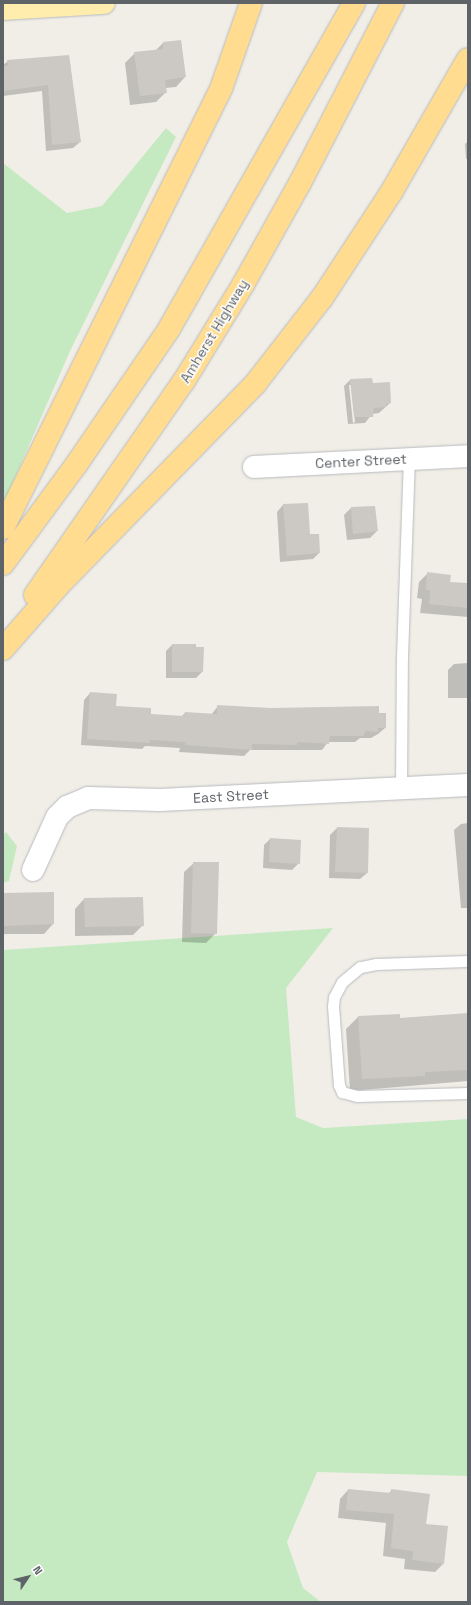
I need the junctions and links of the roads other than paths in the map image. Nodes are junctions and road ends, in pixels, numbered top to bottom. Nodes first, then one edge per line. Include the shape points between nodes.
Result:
1 (104, 3) edge
2 (251, 3) edge
3 (354, 3) edge
4 (393, 3) edge
5 (3, 9) edge
6 (468, 58) edge
7 (468, 456) edge
8 (409, 459) junction
9 (254, 467) dead end
10 (3, 528) edge
11 (3, 564) edge
12 (3, 640) edge
13 (3, 649) edge
14 (468, 785) edge
15 (401, 789) junction
16 (33, 870) dead end
17 (468, 961) edge
18 (468, 1093) edge

1 - 5 main road
2 - 10 highway via 222,86
3 - 11 highway via 169,329 76,465
4 - 12 highway, Amherst Highway via 300,183 244,283 188,375
6 - 13 highway via 392,191 322,298 255,384 59,585
7 - 8 street, Center Street
8 - 9 street, Center Street
8 - 15 lane via 402,657
14 - 15 street, East Street
15 - 16 street, East Street via 160,800 88,798 57,817
17 - 18 lane via 376,964 360,967 342,982 334,997 333,1006 339,1086 342,1092 357,1096

